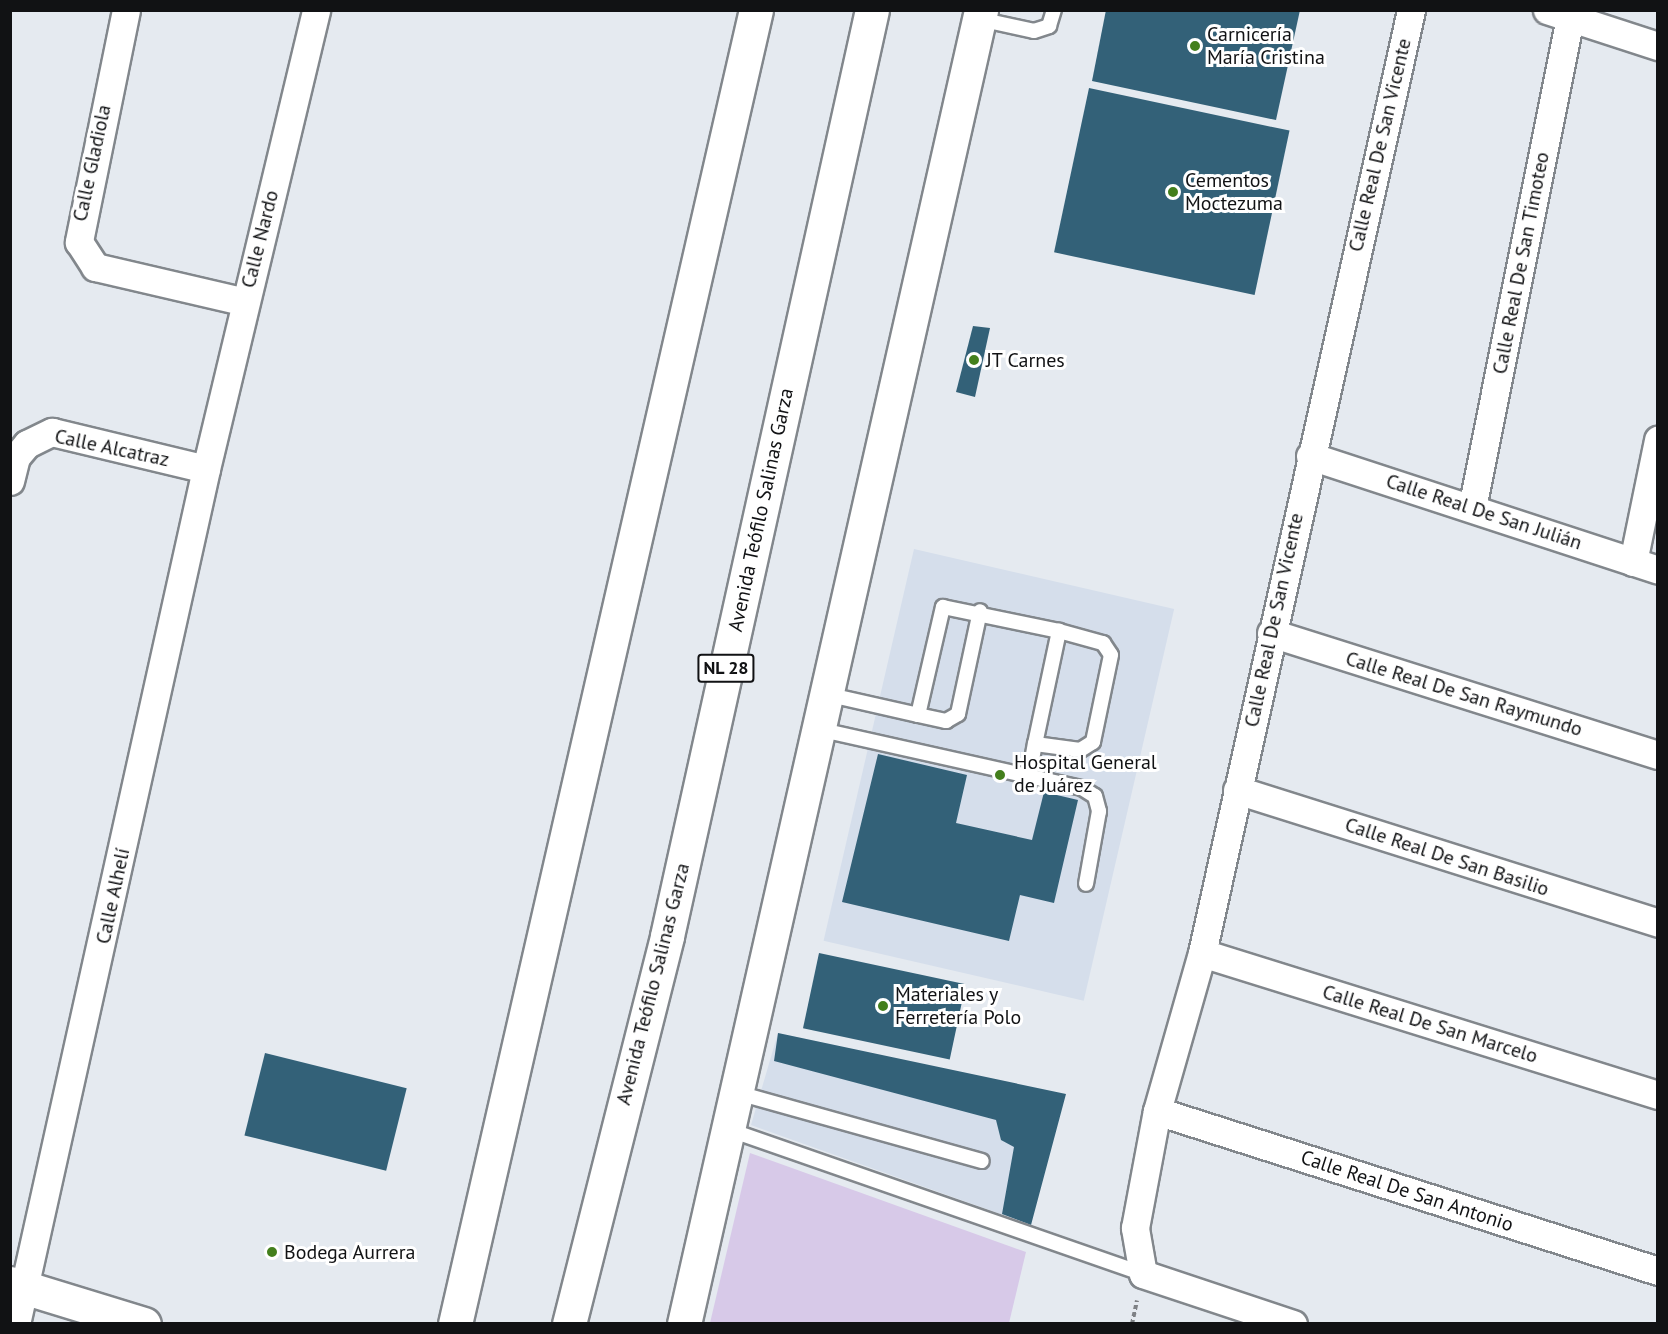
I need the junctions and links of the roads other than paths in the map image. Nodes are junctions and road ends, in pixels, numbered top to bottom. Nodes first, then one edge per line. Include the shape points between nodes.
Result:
1 (126, 10) edge
2 (316, 10) edge
3 (756, 10) edge
4 (872, 10) edge
5 (1054, 10) edge
6 (1411, 10) edge
7 (1559, 14) edge
8 (980, 15) edge
9 (1658, 46) edge
10 (245, 302) junction
11 (1658, 440) edge
12 (1310, 456) junction
13 (206, 468) junction
14 (10, 481) edge
15 (1472, 508) junction
16 (1645, 566) edge
17 (980, 611) junction
18 (1059, 631) junction
19 (1271, 633) junction
20 (830, 695) junction
21 (918, 715) junction
22 (822, 730) junction
23 (1035, 744) junction
24 (1658, 755) edge
25 (1029, 777) junction
26 (1237, 790) junction
27 (1086, 885) dead end
28 (1658, 923) edge
29 (1202, 953) junction
30 (738, 1094) junction
31 (1658, 1095) edge
32 (1157, 1111) junction
33 (730, 1130) junction
34 (982, 1161) dead end
35 (1658, 1271) edge
36 (1143, 1274) junction
37 (19, 1285) edge
38 (16, 1323) edge
39 (144, 1323) edge
40 (454, 1323) edge
41 (569, 1323) edge
42 (684, 1323) edge
43 (1293, 1323) edge

1 - 10 street, Calle Gladiola via 79,242 94,267
2 - 10 street, Calle Nardo
3 - 40 street
4 - 41 street, Avenida Teófilo Salinas Garza / NL 28 via 667,936
5 - 8 lane via 1048,26 1034,31
6 - 12 street, Calle Real De San Vicente
7 - 9 street
7 - 15 street, Calle Real De San Timoteo
8 - 20 street
10 - 13 street, Calle Nardo
11 - 16 street
12 - 15 street, Calle Real De San Julián
12 - 19 street, Calle Real De San Vicente
13 - 14 street, Calle Alcatraz via 52,432 27,444 16,457
13 - 37 street, Calle Alhelí
15 - 16 street, Calle Real De San Julián
17 - 18 lane
17 - 21 lane via 958,714 946,721
17 - 21 lane via 943,607 938,613
18 - 23 lane
18 - 23 lane via 1103,643 1111,655 1093,742 1080,750
19 - 24 street, Calle Real De San Raymundo
19 - 26 street, Calle Real De San Vicente
20 - 21 lane
20 - 22 street
22 - 25 lane
22 - 30 street
23 - 25 lane
25 - 27 lane via 1095,796 1100,811
26 - 28 street, Calle Real De San Basilio
26 - 29 street, Calle Real De San Vicente
29 - 31 street, Calle Real De San Marcelo
29 - 32 street, Calle Real De San Vicente
30 - 33 street
30 - 34 lane
32 - 35 street, Calle Real De San Antonio
32 - 36 street, Calle Real De San Vicente via 1135,1228
33 - 36 lane
33 - 42 street
36 - 43 street
37 - 38 street, Calle Alhelí
37 - 39 street

